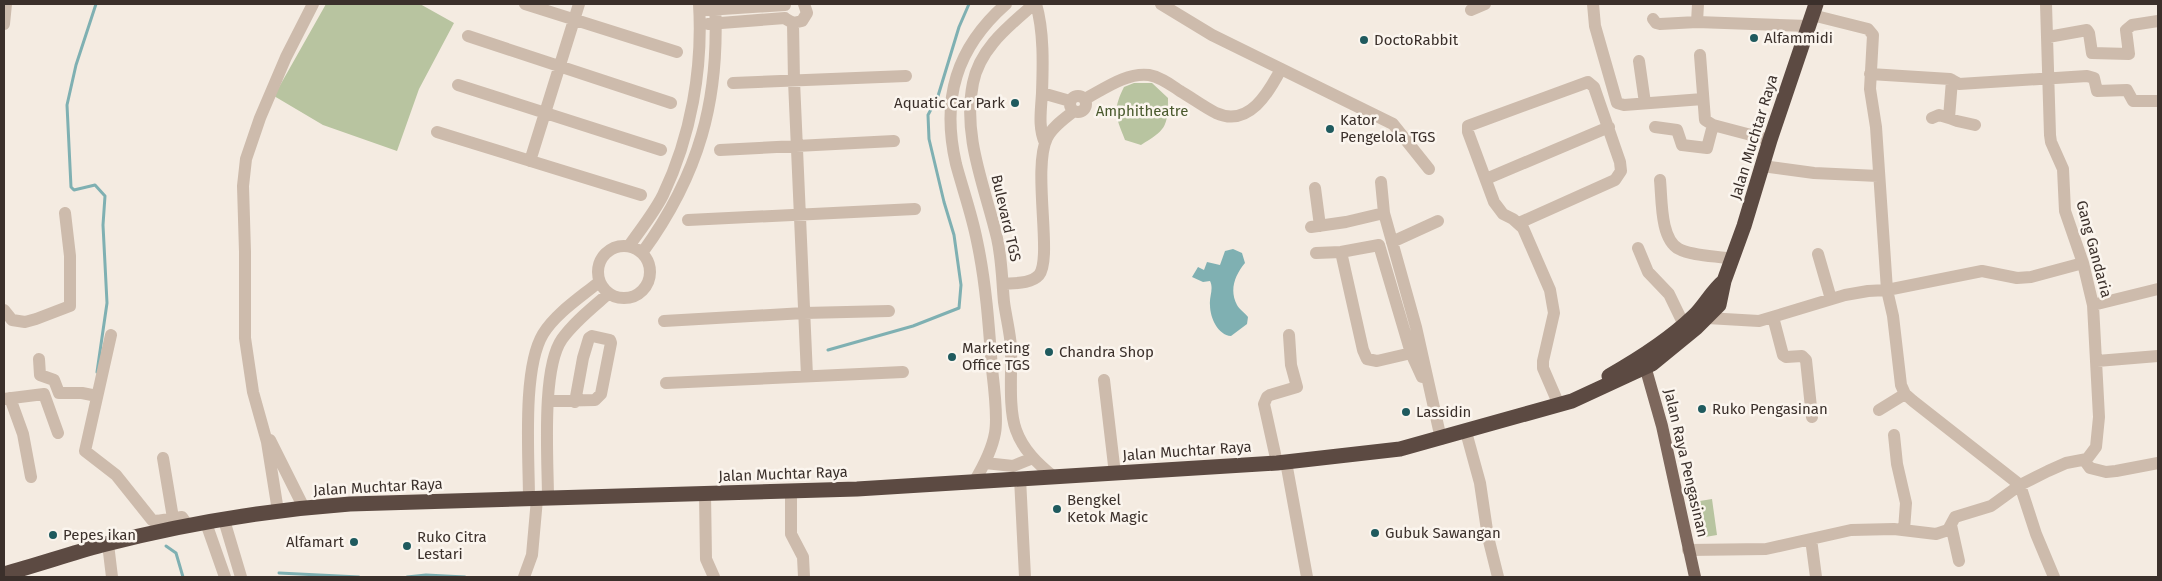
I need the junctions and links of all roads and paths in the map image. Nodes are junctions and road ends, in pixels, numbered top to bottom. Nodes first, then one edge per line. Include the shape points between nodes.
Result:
1 (6, 4) edge
2 (313, 4) edge
3 (525, 4) edge
4 (580, 4) edge
5 (804, 4) edge
6 (1006, 4) edge
7 (1035, 4) edge
8 (1164, 4) edge
9 (1485, 4) edge
10 (1593, 4) edge
11 (1698, 4) edge
12 (2046, 4) edge
13 (699, 7) edge
14 (715, 7) edge
15 (1471, 10) dead end
16 (788, 13) edge
17 (1812, 15) edge
18 (1653, 19) dead end
19 (574, 20) junction
20 (2158, 21) edge
21 (1697, 22) junction
22 (4, 24) edge
23 (715, 24) junction
24 (700, 25) junction
25 (468, 36) dead end
26 (2048, 37) junction
27 (677, 52) dead end
28 (1700, 55) dead end
29 (1639, 61) dead end
30 (560, 66) junction
31 (1281, 69) junction
32 (1870, 74) junction
33 (906, 76) dead end
34 (2049, 79) junction
35 (1952, 80) junction
36 (794, 81) junction
37 (733, 83) dead end
38 (458, 85) dead end
39 (1042, 93) junction
40 (1703, 99) junction
41 (2158, 100) edge
42 (671, 103) dead end
43 (1645, 103) junction
44 (1072, 106) junction
45 (545, 113) junction
46 (1932, 118) dead end
47 (1949, 118) junction
48 (1712, 125) junction
49 (1975, 125) dead end
50 (1610, 127) junction
51 (1655, 127) dead end
52 (437, 132) dead end
53 (1770, 140) junction
54 (894, 141) dead end
55 (1045, 143) junction
56 (797, 146) junction
57 (661, 150) dead end
58 (720, 150) dead end
59 (530, 161) junction
60 (1762, 166) junction
61 (1429, 169) dead end
62 (1878, 176) junction
63 (1486, 179) junction
64 (1660, 180) dead end
65 (1382, 182) dead end
66 (1315, 188) dead end
67 (641, 195) dead end
68 (915, 209) dead end
69 (65, 212) dead end
70 (1384, 213) junction
71 (800, 214) junction
72 (688, 220) dead end
73 (1438, 221) dead end
74 (1519, 223) junction
75 (1392, 242) junction
76 (629, 246) junction
77 (1638, 248) dead end
78 (1340, 252) junction
79 (642, 253) junction
80 (1316, 253) dead end
81 (1818, 254) dead end
82 (1733, 259) junction
83 (2083, 263) junction
84 (599, 282) junction
85 (1003, 284) junction
86 (2158, 289) edge
87 (1886, 290) junction
88 (608, 294) junction
89 (1831, 299) junction
90 (2093, 305) junction
91 (4, 310) edge
92 (889, 311) dead end
93 (804, 313) junction
94 (1702, 316) junction
95 (1774, 317) junction
96 (664, 321) dead end
97 (1684, 325) junction
98 (1009, 332) junction
99 (111, 335) dead end
100 (990, 335) junction
101 (1289, 335) dead end
102 (1416, 352) junction
103 (2158, 356) edge
104 (39, 359) dead end
105 (2097, 361) junction
106 (1645, 362) junction
107 (903, 372) dead end
108 (807, 376) junction
109 (993, 376) junction
110 (1011, 377) junction
111 (1104, 380) dead end
112 (666, 383) dead end
113 (1905, 394) junction
114 (93, 395) junction
115 (7, 398) edge
116 (549, 401) junction
117 (575, 402) junction
118 (1561, 404) junction
119 (1879, 410) dead end
120 (1812, 417) dead end
121 (264, 429) junction
122 (1016, 430) junction
123 (995, 432) junction
124 (1466, 432) junction
125 (58, 433) dead end
126 (1894, 435) dead end
127 (1441, 438) junction
128 (163, 458) dead end
129 (1033, 458) junction
130 (2085, 461) junction
131 (1281, 462) junction
132 (985, 463) junction
133 (2158, 464) edge
134 (1115, 474) junction
135 (31, 477) dead end
136 (1054, 477) junction
137 (1020, 478) junction
138 (292, 482) junction
139 (974, 482) junction
140 (2020, 485) junction
141 (273, 488) junction
142 (791, 491) junction
143 (705, 494) junction
144 (538, 499) junction
145 (304, 508) junction
146 (278, 511) junction
147 (224, 520) junction
148 (206, 523) junction
149 (170, 524) junction
150 (1951, 524) junction
151 (1904, 530) junction
152 (1811, 538) junction
153 (108, 544) junction
154 (1688, 550) junction
155 (1959, 561) dead end
156 (4, 574) edge
157 (525, 575) edge
158 (112, 577) edge
159 (225, 577) edge
160 (241, 577) edge
161 (714, 577) edge
162 (804, 577) edge
163 (1025, 577) edge
164 (1307, 577) edge
165 (1498, 577) edge
166 (1695, 577) edge
167 (1816, 577) edge
168 (2054, 577) edge

1 - 22 street
2 - 121 street via 273,84 252,138 244,174 245,338 253,392
3 - 19 street
4 - 19 street
5 - 16 street via 807,9 802,21
6 - 100 street via 966,51 951,98 956,162 977,242
7 - 39 street via 1041,38
7 - 85 street, Bulevard TGS via 1000,34 984,56 974,76 969,112 971,138 1000,253
8 - 31 street via 1212,35
9 - 15 street
10 - 43 street via 1595,26 1614,98 1624,105
11 - 21 street
12 - 26 street, Gang Gandaria
13 - 14 street
13 - 24 street
14 - 16 street
14 - 23 street
16 - 23 street
16 - 36 street
17 - 21 street
17 - 32 street via 1870,30 1873,35
17 - 53 highway, Jalan Muchtar Raya
18 - 21 street via 1660,24
19 - 27 street
19 - 30 street
20 - 26 street via 2132,25 2126,30 2129,54 2092,53 2087,30
23 - 24 street
23 - 79 street via 711,98 704,131 678,196
24 - 76 street via 695,94 676,163 662,196
25 - 30 street
26 - 34 street, Gang Gandaria
28 - 40 street
29 - 43 street
30 - 42 street
30 - 45 street
31 - 44 street via 1264,99 1240,115 1217,113 1150,75 1122,80 1085,99 1075,96
31 - 61 street via 1394,124
32 - 35 street
32 - 62 street
33 - 36 street
34 - 35 street via 1959,84
34 - 41 street via 2091,77 2096,81 2097,91 2125,90 2133,101
34 - 83 street, Gang Gandaria via 2051,142 2064,168 2065,211
35 - 47 street
36 - 37 street
36 - 56 street
38 - 45 street
39 - 44 street
39 - 55 street via 1040,123
40 - 43 street
40 - 48 street via 1705,121
44 - 55 street
45 - 57 street
45 - 59 street
46 - 47 street via 1939,115
47 - 49 street
48 - 51 street via 1707,148 1704,149 1682,145 1678,130
48 - 53 street
50 - 63 street
50 - 63 street via 1594,87 1588,82 1473,123 1468,126 1468,132
50 - 74 street via 1621,171 1615,180
52 - 59 street
53 - 60 highway, Jalan Muchtar Raya
54 - 56 street
55 - 85 street via 1042,157 1042,270 1032,280
56 - 58 street
56 - 71 street
59 - 67 street
60 - 62 street via 1814,173
60 - 82 highway, Jalan Muchtar Raya
62 - 87 street
63 - 74 street via 1494,202 1503,214
64 - 82 street via 1665,229 1670,241 1686,251
65 - 70 street
66 - 70 street via 1316,227
68 - 71 street
69 - 91 street via 70,256 70,306 24,322 12,320
70 - 75 street
71 - 72 street
71 - 93 street
73 - 75 street
74 - 118 street via 1550,290 1554,312 1543,368
75 - 102 street
76 - 79 street
76 - 84 street via 615,247 603,256 598,268
77 - 97 street via 1648,272 1669,294
78 - 80 street
78 - 102 street via 1379,245
78 - 102 street via 1367,359 1377,361
79 - 88 street via 650,270 644,289 627,298
81 - 89 street
82 - 94 highway, Jalan Muchtar Raya via 1719,305
83 - 87 street via 2031,277 2017,278 1982,271
83 - 90 street, Gang Gandaria
84 - 88 street
84 - 144 street via 561,313 543,334 534,357 529,387
85 - 98 street, Bulevard TGS
86 - 90 street
87 - 89 street
87 - 113 street via 1893,316 1898,372
88 - 116 street via 560,341 552,362
89 - 95 street
90 - 105 street, Gang Gandaria
92 - 93 street
93 - 96 street
93 - 108 street
94 - 95 street via 1748,321
94 - 97 highway, Jalan Muchtar Raya
94 - 106 highway, Jalan Muchtar Raya
95 - 120 street via 1783,355 1802,356 1806,360
97 - 106 highway, Jalan Muchtar Raya
98 - 100 street
98 - 110 street, Bulevard TGS
99 - 114 street
100 - 109 street
101 - 131 street via 1291,365 1297,387 1270,395 1264,404
102 - 127 street via 1427,378
103 - 105 street
104 - 114 street via 40,375 54,380 59,393
105 - 130 street, Gang Gandaria via 2098,434 2092,454
106 - 118 highway, Jalan Muchtar Raya via 1596,391
106 - 154 main road, Jalan Raya Pengasinan
107 - 108 street
108 - 112 street
109 - 110 street
109 - 123 street
110 - 122 street, Bulevard TGS
111 - 134 street
113 - 119 street
113 - 140 street
114 - 149 street via 85,451 116,475 152,520
115 - 125 street via 44,394
115 - 135 street via 24,434
116 - 117 street
116 - 144 street
117 - 117 street via 589,338 610,340 601,394 595,400
118 - 124 highway, Jalan Muchtar Raya
121 - 138 street
121 - 141 street
122 - 123 street
122 - 129 street, Bulevard TGS
123 - 132 street
124 - 127 highway, Jalan Muchtar Raya
124 - 165 street via 1480,483
126 - 151 street via 1906,503
127 - 131 highway, Jalan Muchtar Raya via 1382,452
128 - 149 street
129 - 132 street via 1013,466
129 - 136 street, Bulevard TGS
130 - 133 street via 2090,468 2106,472
130 - 140 street via 2066,463
131 - 134 highway, Jalan Muchtar Raya
131 - 164 street
132 - 139 street
134 - 136 highway, Jalan Muchtar Raya
136 - 137 highway, Jalan Muchtar Raya
137 - 139 highway, Jalan Muchtar Raya
137 - 163 street
138 - 141 street
138 - 145 street
139 - 142 highway, Jalan Muchtar Raya
140 - 150 street via 1991,506 1955,517
140 - 168 street
141 - 146 street
142 - 143 highway, Jalan Muchtar Raya
142 - 162 street via 791,534 803,557
143 - 144 highway, Jalan Muchtar Raya
143 - 161 street via 706,563
144 - 145 highway, Jalan Muchtar Raya
144 - 157 street via 532,555
145 - 146 highway, Jalan Muchtar Raya
146 - 147 highway, Jalan Muchtar Raya
147 - 148 highway, Jalan Muchtar Raya
147 - 160 street
148 - 149 highway, Jalan Muchtar Raya
148 - 159 street
149 - 153 highway, Jalan Muchtar Raya via 138,537
150 - 151 street via 1948,530 1936,534
150 - 155 street
151 - 152 street via 1851,530
152 - 154 street via 1766,549
152 - 167 street
153 - 156 highway, Jalan Muchtar Raya
153 - 158 street
154 - 166 main road, Jalan Raya Pengasinan

